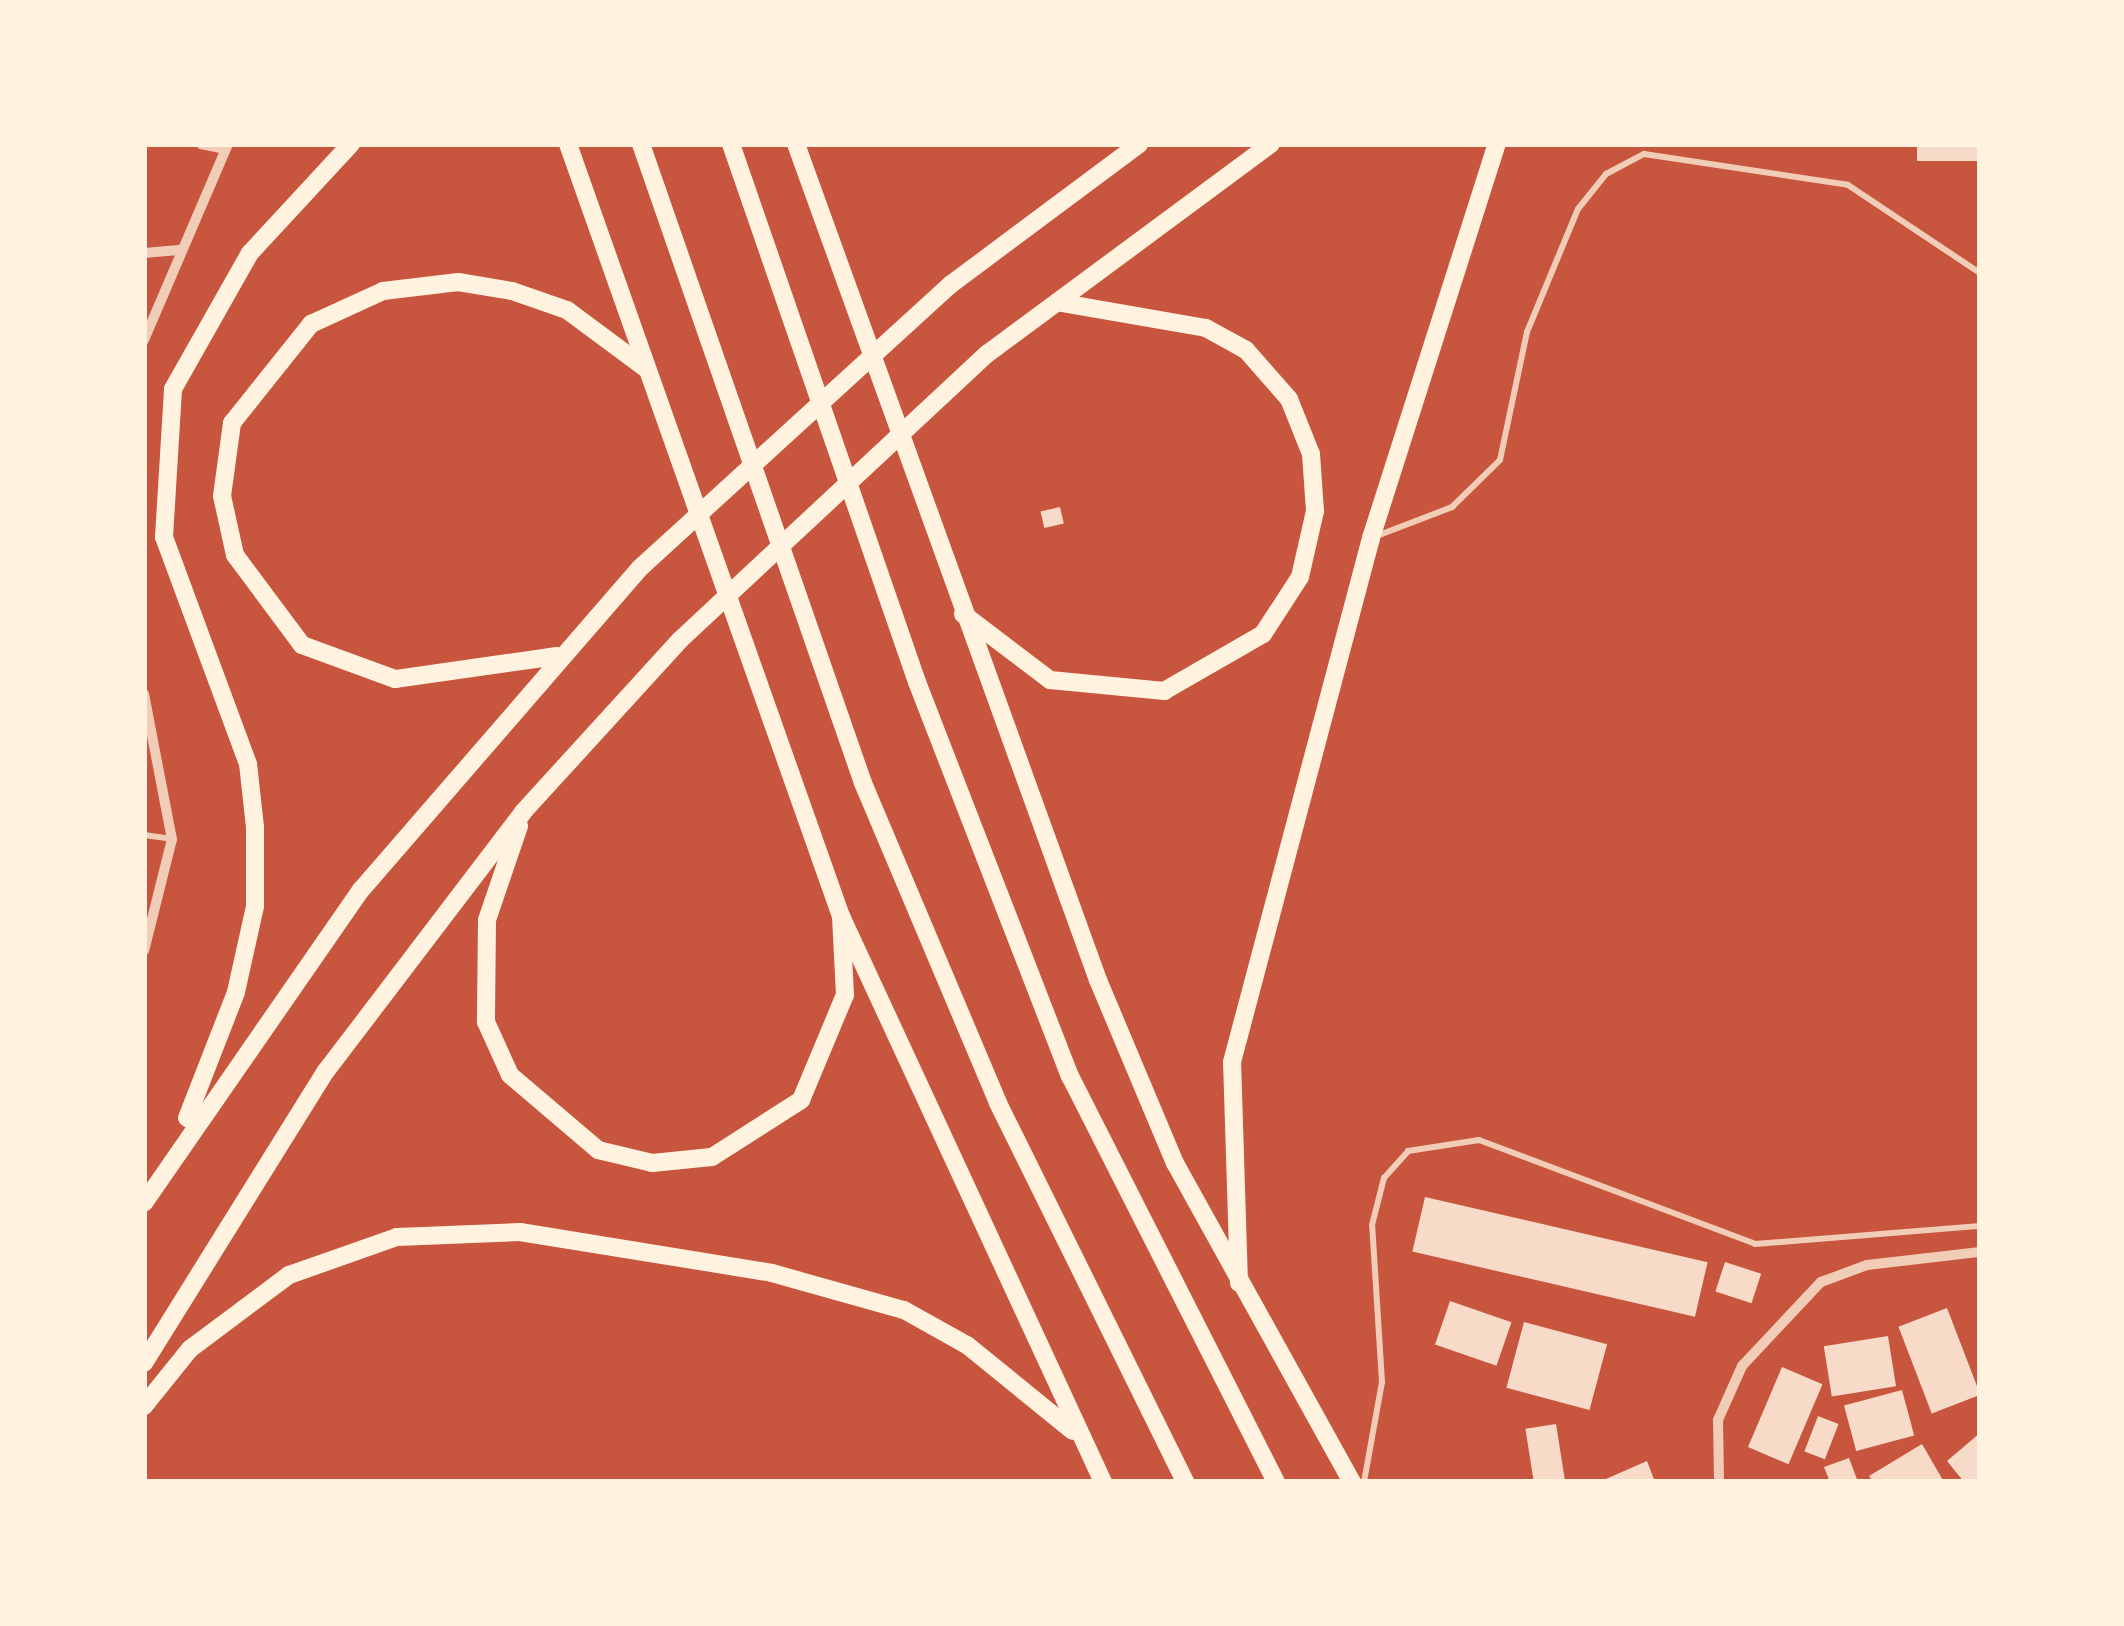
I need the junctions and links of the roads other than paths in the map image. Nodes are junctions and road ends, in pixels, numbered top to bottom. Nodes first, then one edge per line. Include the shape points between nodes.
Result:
1 (201, 144) edge
2 (351, 144) edge
3 (568, 144) edge
4 (641, 144) edge
5 (731, 144) edge
6 (796, 144) edge
7 (1108, 144) edge
8 (1139, 144) edge
9 (1271, 144) edge
10 (1496, 144) edge
11 (227, 147) edge
12 (1093, 176) junction
13 (182, 250) junction
14 (144, 253) edge
15 (1980, 273) edge
16 (1057, 302) junction
17 (144, 340) edge
18 (646, 368) junction
19 (1371, 538) junction
20 (963, 614) junction
21 (557, 656) junction
22 (144, 694) edge
23 (523, 812) junction
24 (144, 835) edge
25 (172, 839) junction
26 (841, 916) junction
27 (144, 951) edge
28 (177, 1146) junction
29 (144, 1203) edge
30 (1980, 1226) edge
31 (1980, 1252) edge
32 (1239, 1283) junction
33 (144, 1363) edge
34 (144, 1406) edge
35 (1073, 1431) junction
36 (1103, 1482) edge
37 (1185, 1482) edge
38 (1276, 1482) edge
39 (1352, 1482) edge
40 (1364, 1482) edge
41 (1719, 1482) edge

1 - 11 street
2 - 28 highway via 250,253 172,389 164,537 248,764 255,867 236,992
3 - 18 highway
4 - 37 highway via 863,783 998,1102
5 - 38 highway via 917,682 1070,1076
6 - 20 highway
7 - 12 highway
8 - 12 highway
9 - 16 highway
10 - 19 highway
11 - 13 street
12 - 21 highway via 950,285 640,568
13 - 14 street
13 - 17 street
15 - 19 lane via 1847,184 1644,154 1606,174 1578,209 1527,332 1500,460 1452,507
16 - 20 highway via 1206,328 1246,350 1289,399 1311,454 1315,511 1300,577 1263,634 1164,691 1050,680
16 - 23 highway via 987,354 680,640
18 - 21 highway via 567,310 512,291 458,281 383,291 310,324 232,424 222,496 235,555 302,644 395,679
18 - 26 highway
19 - 32 highway via 1232,1062
20 - 32 highway via 1098,980
21 - 28 highway via 362,890
22 - 25 street
23 - 26 highway via 487,920 486,1022 510,1075 598,1150 652,1163 712,1157 801,1100 845,995
23 - 33 highway via 313,1090
24 - 25 lane
25 - 27 street
26 - 35 highway
28 - 29 highway
30 - 40 lane via 1754,1244 1479,1140 1408,1151 1384,1178 1372,1226 1382,1382
31 - 41 street via 1821,1282 1742,1366 1718,1420
32 - 39 highway
34 - 35 highway via 190,1349 290,1274 397,1237 499,1232 772,1273 904,1310 967,1345
35 - 36 highway

